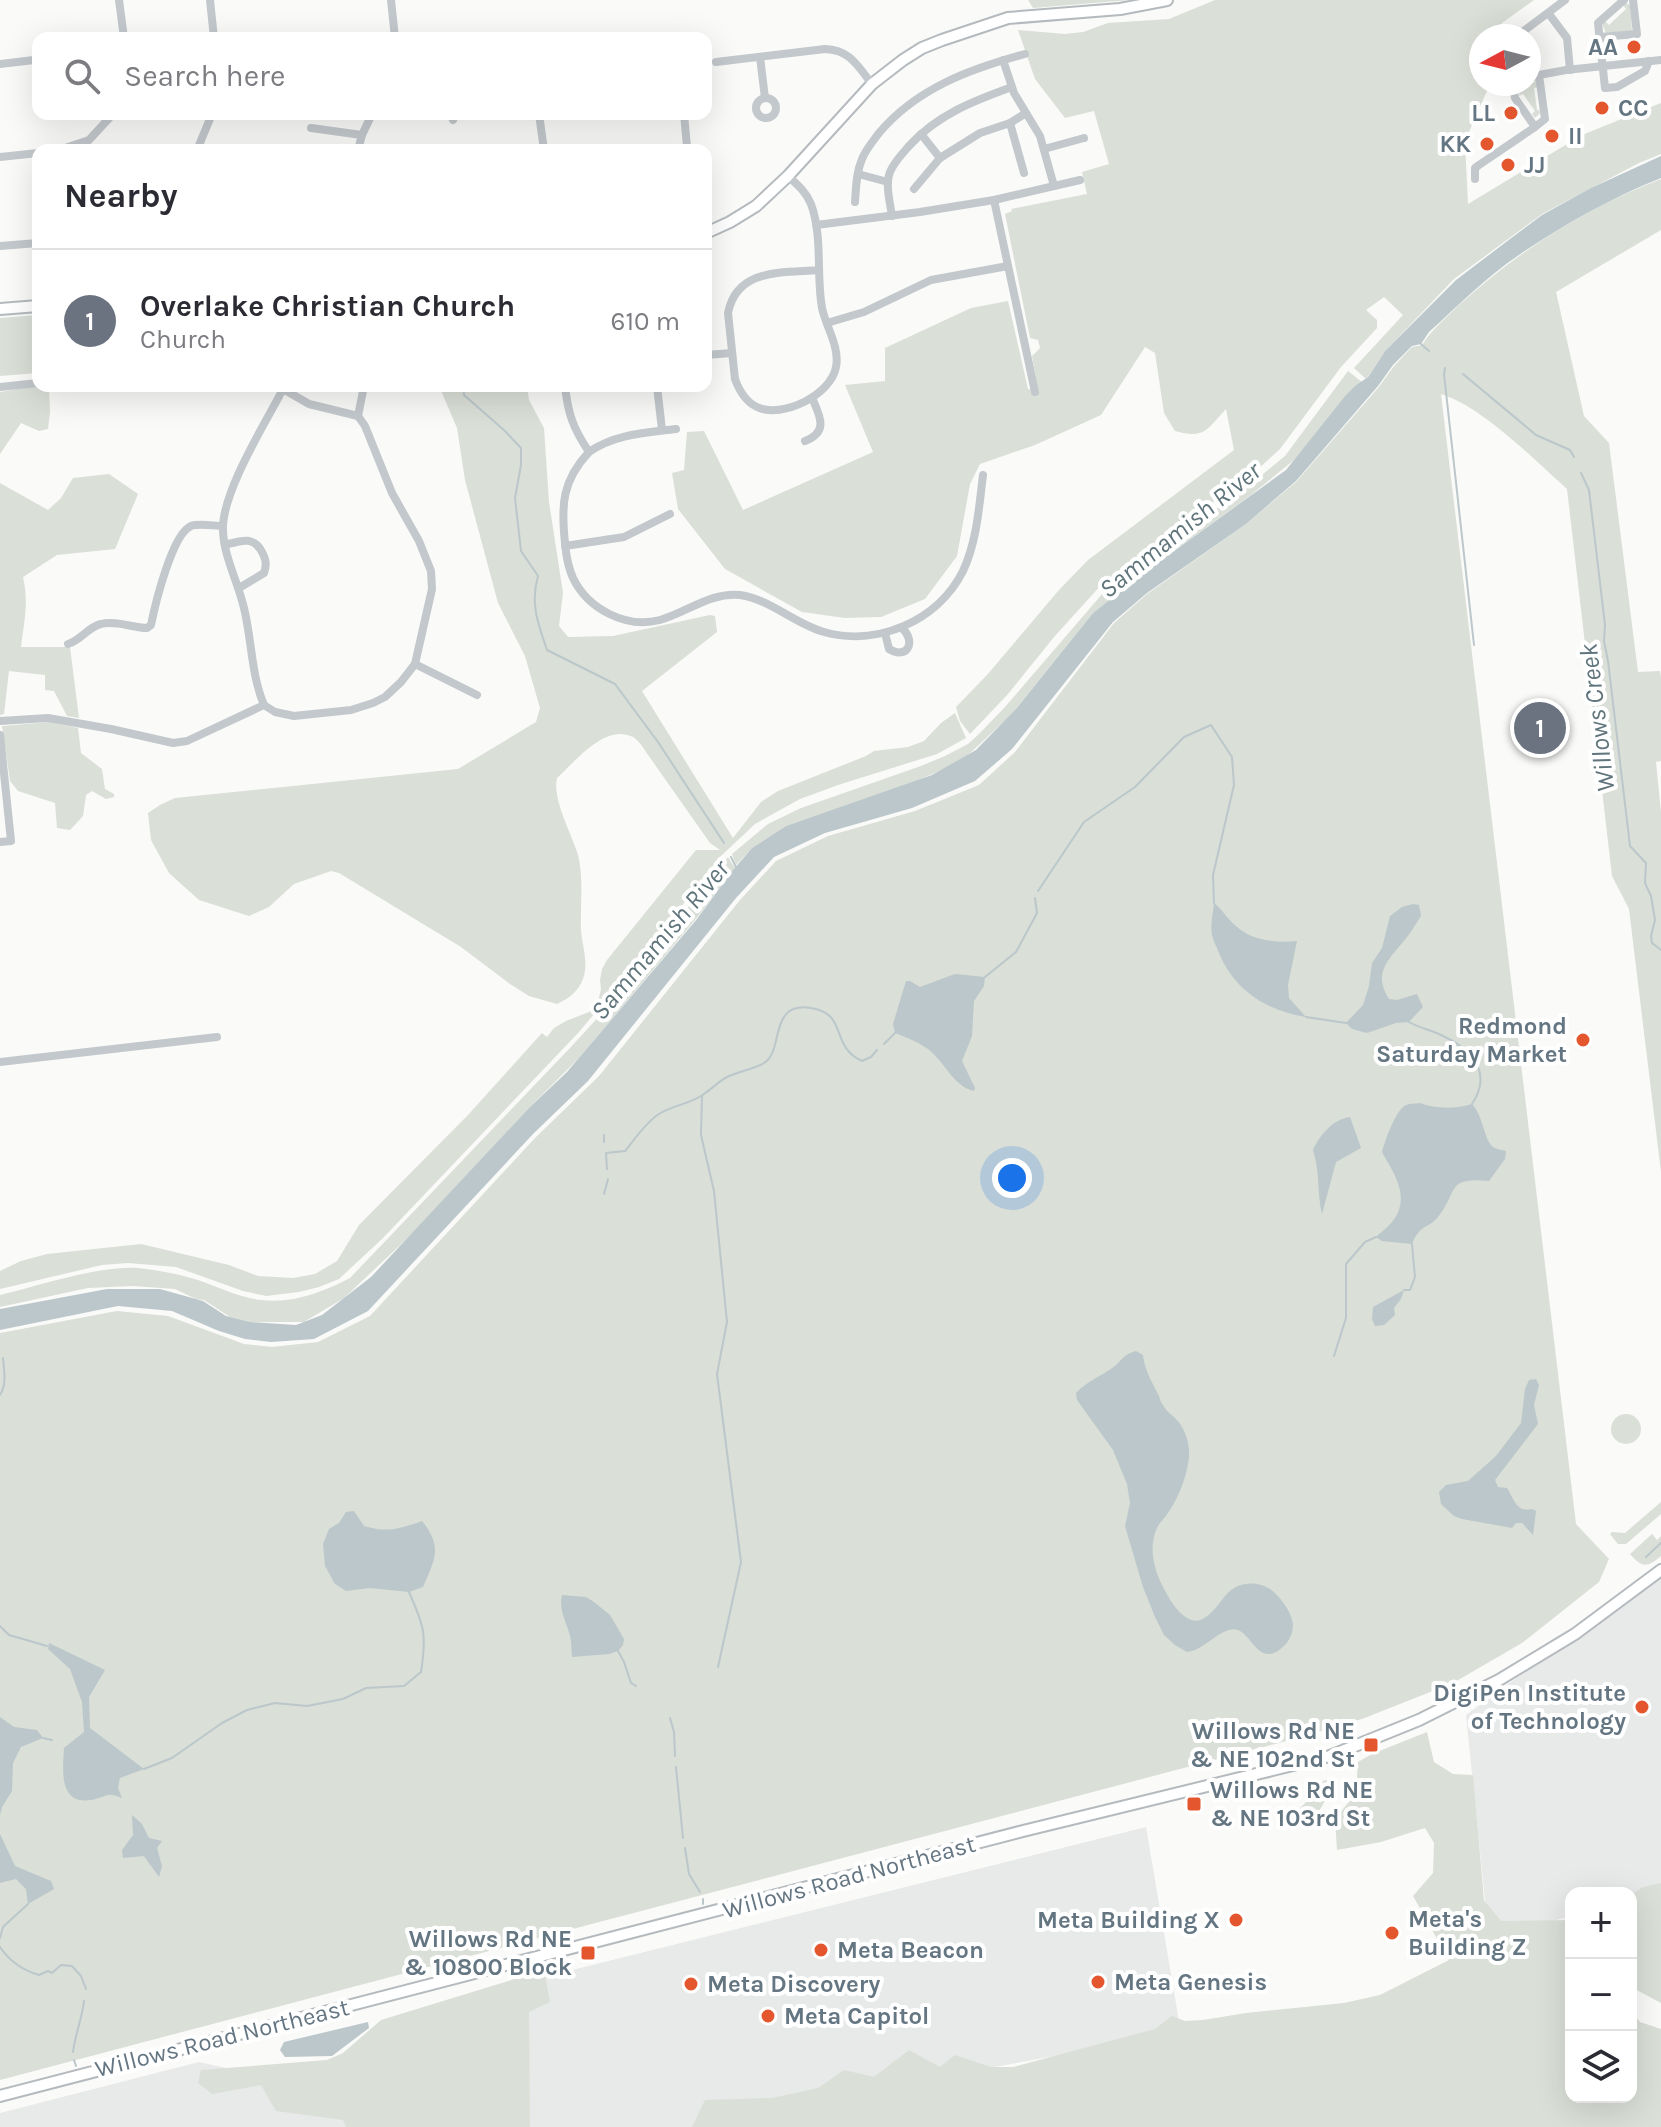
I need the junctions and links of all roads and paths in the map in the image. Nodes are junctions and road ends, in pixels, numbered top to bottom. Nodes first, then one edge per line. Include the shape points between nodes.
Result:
1 (119, 0) edge
2 (210, 0) edge
3 (391, 0) edge
4 (1167, 0) edge
5 (1565, 0) edge
6 (1624, 0) edge
7 (1633, 0) edge
8 (1549, 14) junction
9 (1534, 24) edge
10 (123, 32) edge
11 (213, 32) edge
12 (394, 32) edge
13 (1600, 37) junction
14 (1025, 54) dead end
15 (760, 57) junction
16 (32, 60) edge
17 (1003, 60) junction
18 (1661, 60) edge
19 (1649, 61) junction
20 (716, 62) dead end
21 (0, 64) edge
22 (1603, 66) junction
23 (1570, 70) junction
24 (1541, 75) edge
25 (872, 84) junction
26 (1012, 87) junction
27 (1541, 90) edge
28 (1515, 96) edge
29 (765, 98) dead end
30 (1026, 113) junction
31 (107, 120) edge
32 (210, 120) edge
33 (369, 120) edge
34 (540, 120) edge
35 (685, 120) edge
36 (1010, 123) junction
37 (1535, 127) junction
38 (311, 128) dead end
39 (921, 134) junction
40 (362, 135) junction
41 (1084, 138) dead end
42 (77, 144) edge
43 (200, 144) edge
44 (360, 144) edge
45 (543, 144) edge
46 (687, 144) edge
47 (1044, 149) junction
48 (32, 154) edge
49 (0, 157) edge
50 (940, 158) junction
51 (1024, 173) dead end
52 (858, 174) junction
53 (788, 176) junction
54 (1475, 179) dead end
55 (1080, 180) dead end
56 (888, 182) junction
57 (1054, 186) junction
58 (914, 189) dead end
59 (994, 200) junction
60 (855, 202) dead end
61 (892, 216) junction
62 (816, 225) junction
63 (712, 230) edge
64 (32, 243) edge
65 (0, 246) edge
66 (1008, 266) junction
67 (819, 270) junction
68 (32, 306) edge
69 (0, 309) edge
70 (827, 323) junction
71 (732, 353) junction
72 (712, 355) edge
73 (32, 384) edge
74 (0, 387) edge
75 (281, 392) edge
76 (290, 392) edge
77 (363, 392) edge
78 (566, 392) edge
79 (658, 392) edge
80 (1035, 392) dead end
81 (812, 398) junction
82 (358, 416) junction
83 (676, 429) dead end
84 (662, 430) junction
85 (805, 441) dead end
86 (589, 452) junction
87 (983, 475) dead end
88 (670, 514) dead end
89 (223, 526) junction
90 (225, 545) junction
91 (565, 546) junction
92 (239, 588) junction
93 (902, 628) junction
94 (885, 633) junction
95 (68, 644) dead end
96 (415, 664) junction
97 (477, 695) dead end
98 (264, 705) junction
99 (0, 721) edge
100 (0, 735) edge
101 (0, 842) edge
102 (217, 1037) dead end
103 (0, 1062) edge
104 (1661, 1570) edge
105 (0, 2096) edge

1 - 10 street
2 - 11 street
3 - 12 street
4 - 25 main road via 1008,18 922,48
5 - 8 street
6 - 13 street via 1598,23
7 - 13 street via 1637,34
8 - 9 street
8 - 23 street via 1567,38
13 - 22 street
14 - 17 street
15 - 20 street
15 - 25 street via 825,49 843,52
15 - 29 street
16 - 21 street
17 - 26 street
17 - 52 street via 940,84 909,104 868,147
18 - 19 street
19 - 22 street
19 - 22 street via 1645,71 1617,87 1605,88
22 - 23 street
23 - 24 street
25 - 53 main road
26 - 30 street
26 - 39 street via 955,109
27 - 37 street via 1545,119
28 - 37 street
30 - 36 street
30 - 47 street
31 - 42 street via 89,140
32 - 43 street
33 - 40 street
34 - 45 street
35 - 46 street
36 - 50 street via 980,133
36 - 51 street
37 - 54 street via 1475,168
38 - 40 street
39 - 50 street
39 - 56 street via 897,160
40 - 44 street
41 - 47 street
47 - 57 street
48 - 49 street
50 - 58 street
52 - 56 street
52 - 60 street
53 - 62 street via 806,193
53 - 63 main road via 756,206
55 - 57 street
56 - 61 street
57 - 59 street
59 - 61 street
59 - 66 street
61 - 62 street
62 - 67 street
64 - 65 street
66 - 70 street via 930,281
66 - 80 street
67 - 70 street
67 - 71 street via 754,278 736,292 728,313
68 - 69 main road
70 - 81 street via 836,367 826,388
71 - 72 street
71 - 81 street via 738,387 755,407 772,410
73 - 74 street
75 - 89 street via 230,492
76 - 82 street via 309,404
77 - 82 street
78 - 86 street via 575,432
79 - 84 street
81 - 85 street via 820,427
82 - 96 street via 431,571 432,589
83 - 84 street
84 - 86 street via 610,440
86 - 91 street via 568,482 562,515
87 - 93 street via 964,569 946,595
88 - 91 street via 624,537
89 - 90 street
89 - 95 street via 192,526 184,532 160,582 151,625 101,624
90 - 92 street
90 - 92 street via 252,541 265,559 264,573
91 - 94 street via 582,593 618,618 654,621 706,599 737,595 826,633
92 - 98 street
93 - 94 street
93 - 94 street via 911,641 903,652 889,649
96 - 97 street
96 - 98 street via 385,697 351,710 294,716
98 - 99 street via 180,743 48,718
100 - 101 street via 11,841
102 - 103 street
104 - 105 main road, Willows Road Northeast via 1575,1634 1499,1680 1330,1756

